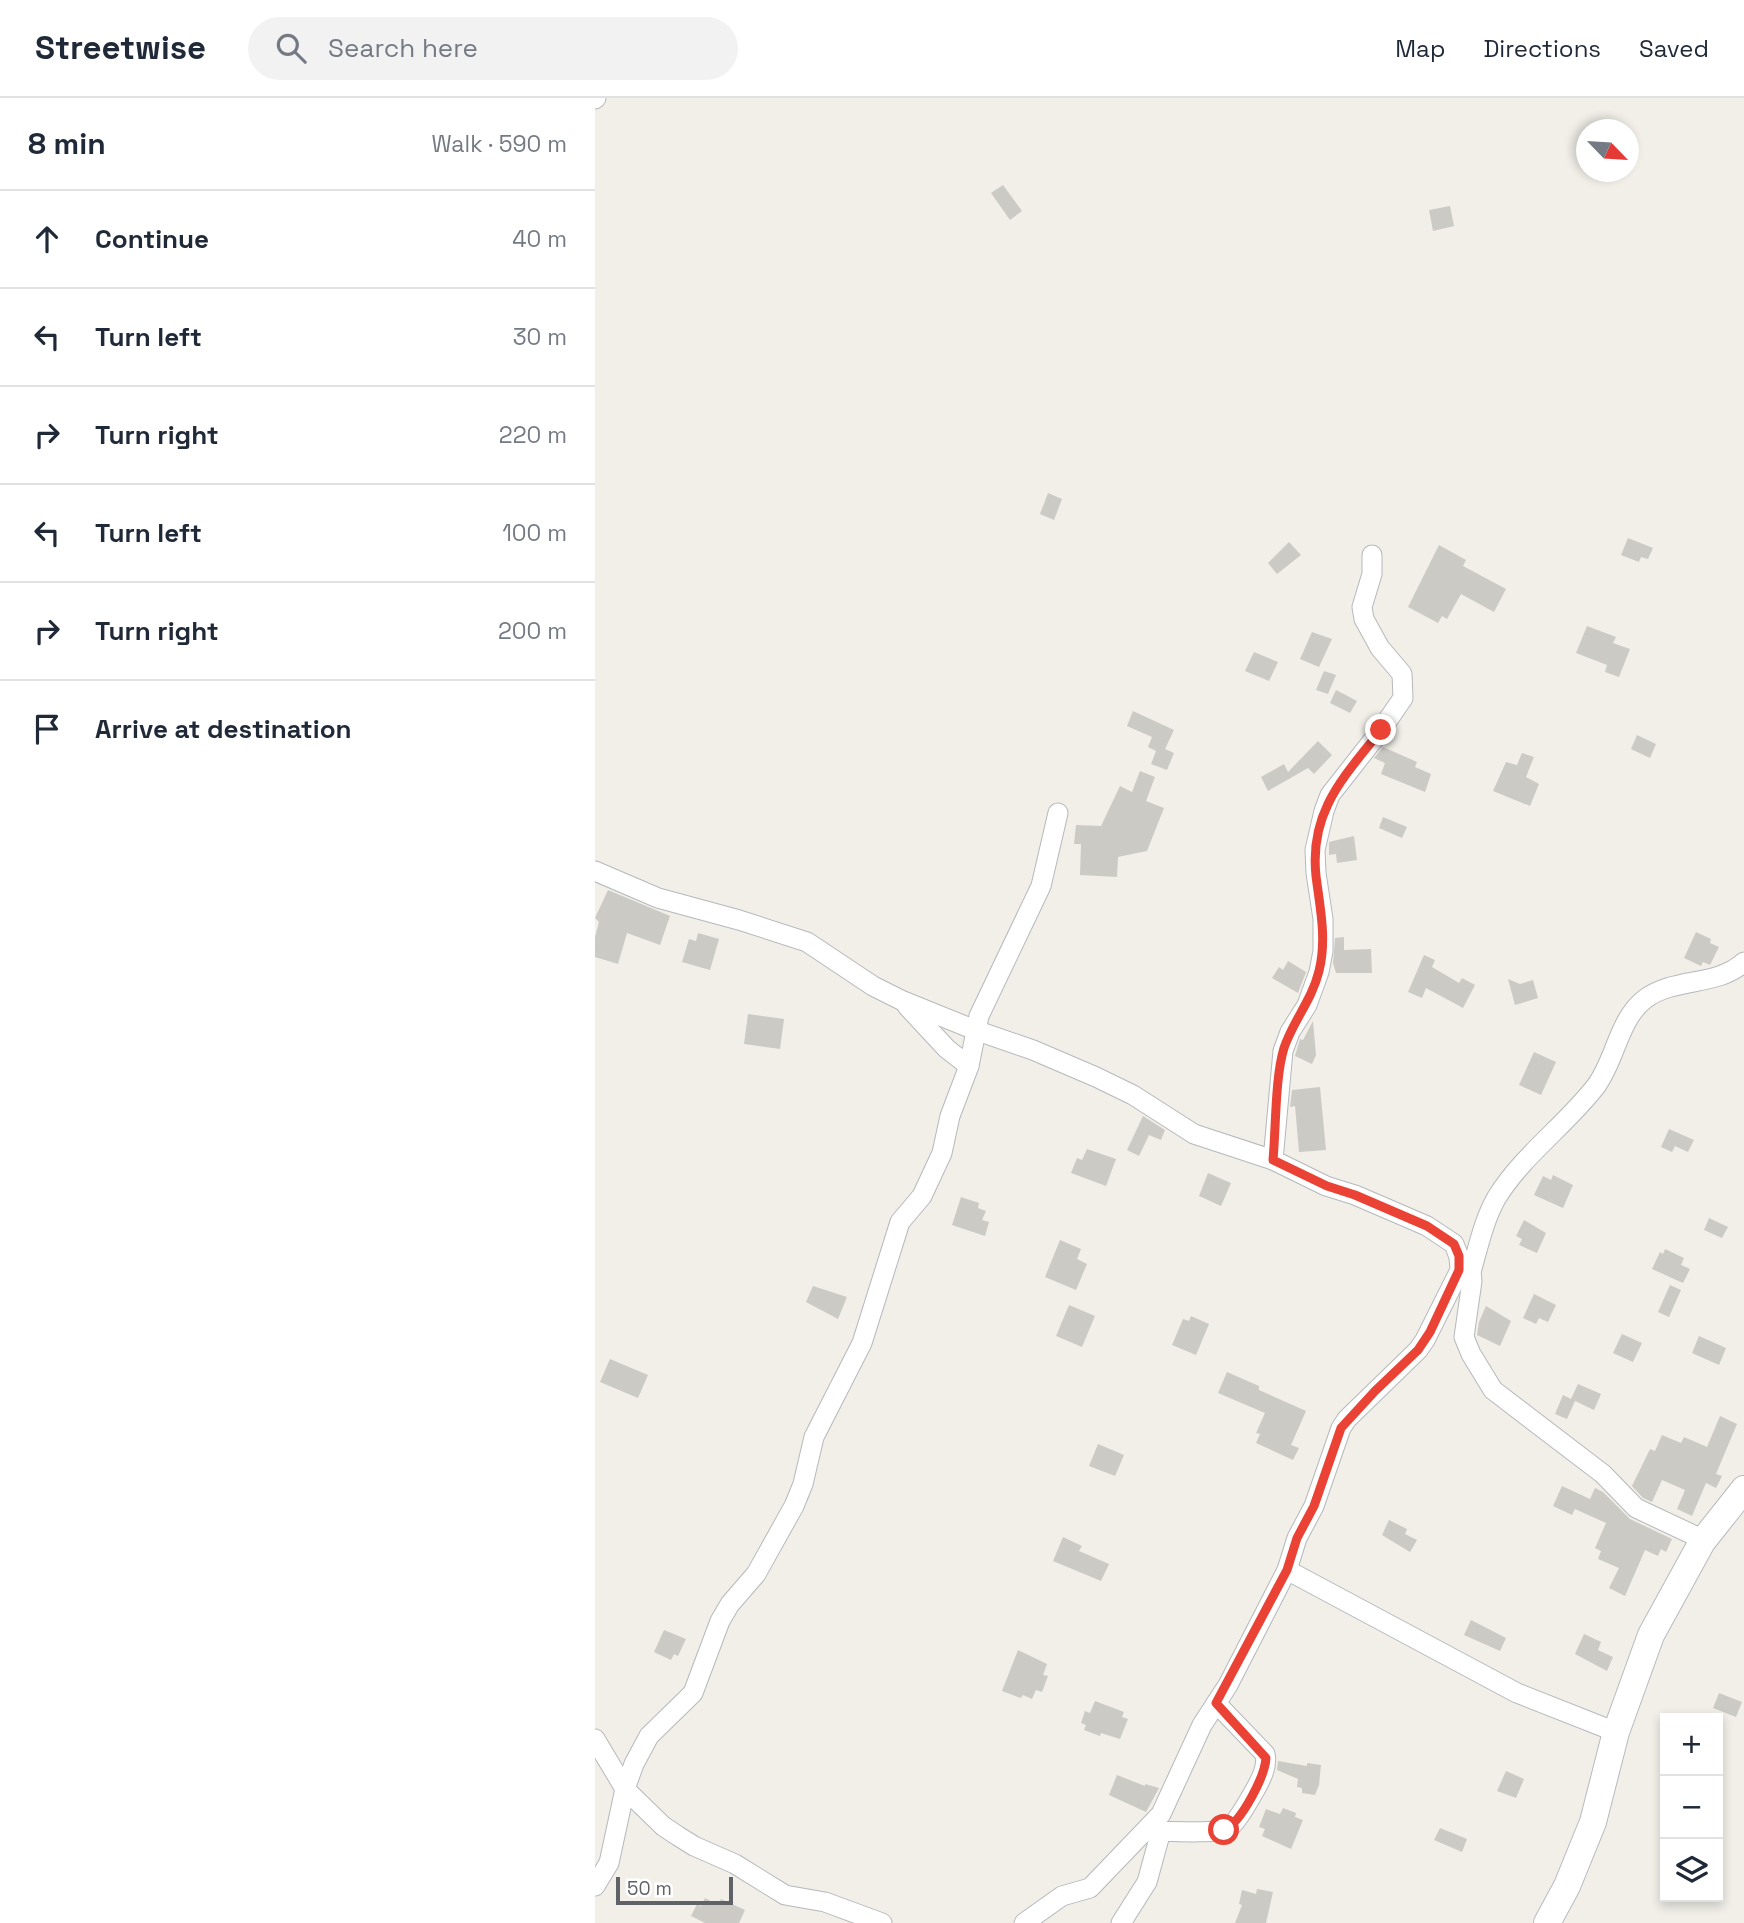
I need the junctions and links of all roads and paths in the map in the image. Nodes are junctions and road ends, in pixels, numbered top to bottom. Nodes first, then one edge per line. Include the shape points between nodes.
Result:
1 (1372, 555) dead end
2 (1058, 813) dead end
3 (595, 871) edge
4 (1744, 962) edge
5 (901, 1000) junction
6 (975, 1030) junction
7 (969, 1066) junction
8 (1273, 1160) junction
9 (1465, 1264) junction
10 (1744, 1489) edge
11 (1704, 1540) junction
12 (1287, 1570) junction
13 (1216, 1703) junction
14 (1616, 1732) junction
15 (595, 1739) edge
16 (625, 1789) junction
17 (1154, 1831) junction
18 (595, 1886) edge
19 (882, 1923) edge
20 (1024, 1923) edge
21 (1121, 1923) edge
22 (1547, 1923) edge

1 - 8 street via 1364,618 1380,648 1402,674 1403,698 1330,795 1324,811 1315,850 1323,951 1307,1005 1283,1051
2 - 6 street via 1041,886
3 - 5 street via 658,898 807,942
4 - 9 street via 1719,977 1661,990 1632,1014 1597,1085 1496,1199
5 - 6 street
5 - 7 street
6 - 7 street
6 - 8 street via 1096,1077 1194,1134
7 - 16 street via 942,1153 922,1196 900,1222 862,1342 814,1437 794,1506 756,1574 720,1621 693,1693 649,1736
8 - 9 street via 1427,1226 1454,1244
9 - 11 street via 1470,1296 1464,1337 1493,1390 1603,1474 1636,1507
9 - 12 street via 1418,1350 1341,1428
10 - 11 street
11 - 14 street via 1651,1635
12 - 13 street
12 - 14 street via 1517,1693
13 - 17 street
13 - 17 street via 1265,1754 1264,1772 1230,1828
14 - 22 street via 1593,1822
15 - 16 street
16 - 18 street via 610,1863
16 - 19 street via 678,1836 785,1895 825,1902
17 - 20 street via 1090,1888 1062,1896
17 - 21 street via 1147,1882

